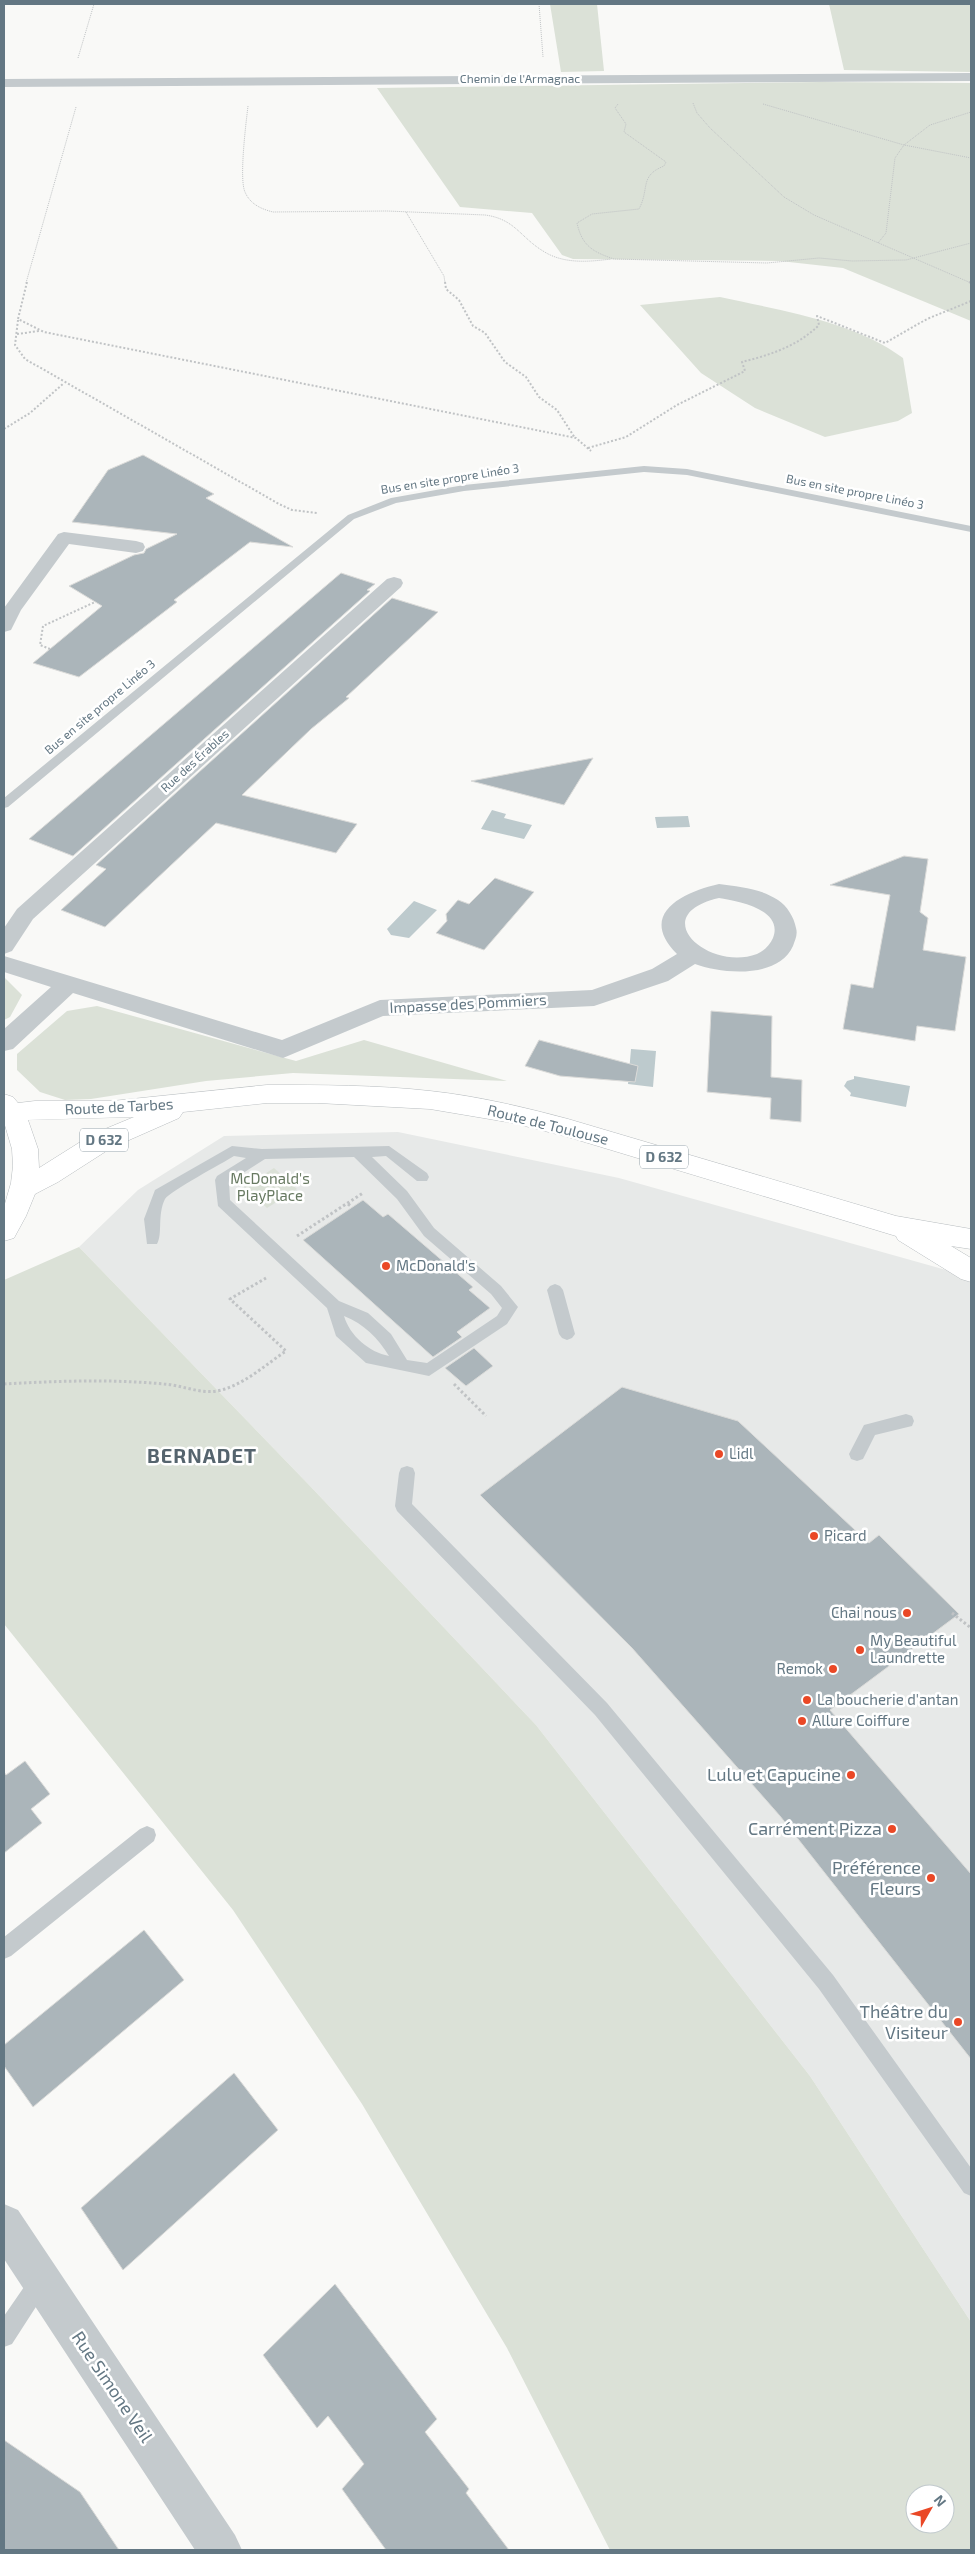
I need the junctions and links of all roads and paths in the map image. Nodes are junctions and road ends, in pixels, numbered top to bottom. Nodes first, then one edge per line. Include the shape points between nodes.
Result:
1 (94, 4) edge
2 (538, 4) edge
3 (971, 77) edge
4 (548, 79) junction
5 (4, 82) edge
6 (257, 82) junction
7 (74, 83) junction
8 (621, 100) dead end
9 (692, 100) dead end
10 (761, 104) dead end
11 (971, 112) edge
12 (904, 145) junction
13 (971, 158) edge
14 (406, 211) junction
15 (878, 243) junction
16 (971, 243) edge
17 (915, 258) junction
18 (614, 259) junction
19 (971, 283) edge
20 (971, 301) edge
21 (18, 319) junction
22 (44, 332) junction
23 (17, 334) junction
24 (65, 382) junction
25 (4, 429) edge
26 (576, 438) junction
27 (588, 448) junction
28 (592, 452) dead end
29 (324, 509) dead end
30 (317, 513) junction
31 (310, 520) dead end
32 (971, 529) edge
33 (136, 546) dead end
34 (394, 583) dead end
35 (95, 602) dead end
36 (4, 626) edge
37 (50, 648) dead end
38 (4, 804) edge
39 (4, 946) edge
40 (694, 954) junction
41 (4, 964) edge
42 (69, 984) junction
43 (4, 1043) edge
44 (189, 1104) junction
45 (8, 1108) edge
46 (358, 1152) junction
47 (262, 1154) junction
48 (422, 1177) dead end
49 (386, 1180) junction
50 (25, 1187) junction
51 (348, 1204) junction
52 (352, 1207) dead end
53 (896, 1226) junction
54 (4, 1231) edge
55 (971, 1239) edge
56 (152, 1240) dead end
57 (291, 1264) junction
58 (971, 1271) edge
59 (555, 1290) dead end
60 (334, 1305) junction
61 (567, 1334) dead end
62 (402, 1365) junction
63 (4, 1384) edge
64 (906, 1422) dead end
65 (858, 1454) dead end
66 (407, 1473) dead end
67 (952, 1613) dead end
68 (971, 1628) edge
69 (148, 1835) dead end
70 (4, 1949) edge
71 (971, 2186) edge
72 (4, 2224) edge
73 (42, 2281) junction
74 (4, 2336) edge
75 (220, 2550) edge

1 - 7 path
2 - 4 path
3 - 4 street, Chemin de l'Armagnac
4 - 6 street, Chemin de l'Armagnac
5 - 7 street, Chemin de l'Armagnac
6 - 7 street, Chemin de l'Armagnac
6 - 14 path via 247,107 244,190 256,206 273,212
7 - 21 path
8 - 18 path via 615,108 626,124 624,132 666,162 651,171 647,178 646,196 639,209 592,214 577,223 580,238 596,253
9 - 15 path via 697,113 710,128 784,197 814,215
10 - 12 path
11 - 12 path via 930,125
12 - 13 path
12 - 15 path via 895,158 886,233
14 - 18 path via 493,216 514,225 551,256 576,262
14 - 26 path via 444,276 446,289 459,300 473,326 485,333 505,362 526,377 539,397 557,410
15 - 17 path
16 - 17 path
17 - 18 path via 852,261 819,258 768,263
17 - 19 path
20 - 27 path via 927,319 885,343 816,316 819,325 808,336 772,354 742,362 745,371 678,405 637,433 611,445
21 - 22 path
21 - 23 path
22 - 23 path
22 - 26 path
23 - 24 path via 16,350
24 - 25 path via 30,413
24 - 30 path via 279,504 292,510
26 - 27 path
27 - 28 path
29 - 30 path
30 - 31 path
32 - 38 lane, Bus en site propre Linéo 3 via 687,472 644,468 464,488 394,500 351,517
33 - 36 street via 64,538
34 - 39 street, Rue des Érables via 26,914
35 - 37 path via 43,626 40,645
40 - 40 street via 710,962 730,965 766,959 779,950 786,939 787,926 782,914 755,896 719,890 702,894 683,905 673,921 674,933 681,944
40 - 42 street, Impasse des Pommiers via 660,975 594,998 380,1008 283,1049
41 - 42 street
42 - 43 street
44 - 45 main road, Route de Tarbes / D 632 via 112,1110
44 - 50 main road, Route de Tarbes / D 632 via 102,1142
44 - 53 main road, Route de Toulouse / D 632 via 267,1094 318,1094 430,1100 504,1112 568,1128
45 - 50 main road via 27,1148
46 - 47 lane
46 - 48 lane via 389,1151
46 - 49 lane
47 - 56 lane via 232,1151 160,1194 151,1218
47 - 57 lane via 222,1180 223,1202
49 - 51 path
49 - 62 lane via 402,1194 429,1232 496,1290 510,1307 502,1320 440,1365 429,1370
50 - 54 main road
51 - 52 path
51 - 57 path via 294,1237 308,1250
53 - 55 main road, Route de Toulouse / D 632
53 - 58 main road, Route de Toulouse / D 632
57 - 60 lane
57 - 63 path via 230,1300 286,1351 235,1386 215,1392 186,1386 128,1382
59 - 61 lane
60 - 62 lane via 362,1317 386,1338
60 - 62 lane via 341,1332 371,1359
64 - 65 lane via 870,1430
66 - 71 lane via 403,1506 601,1708 826,1982
67 - 68 path
69 - 70 lane
72 - 73 street, Rue Simone Veil
73 - 74 lane
73 - 75 street, Rue Simone Veil

